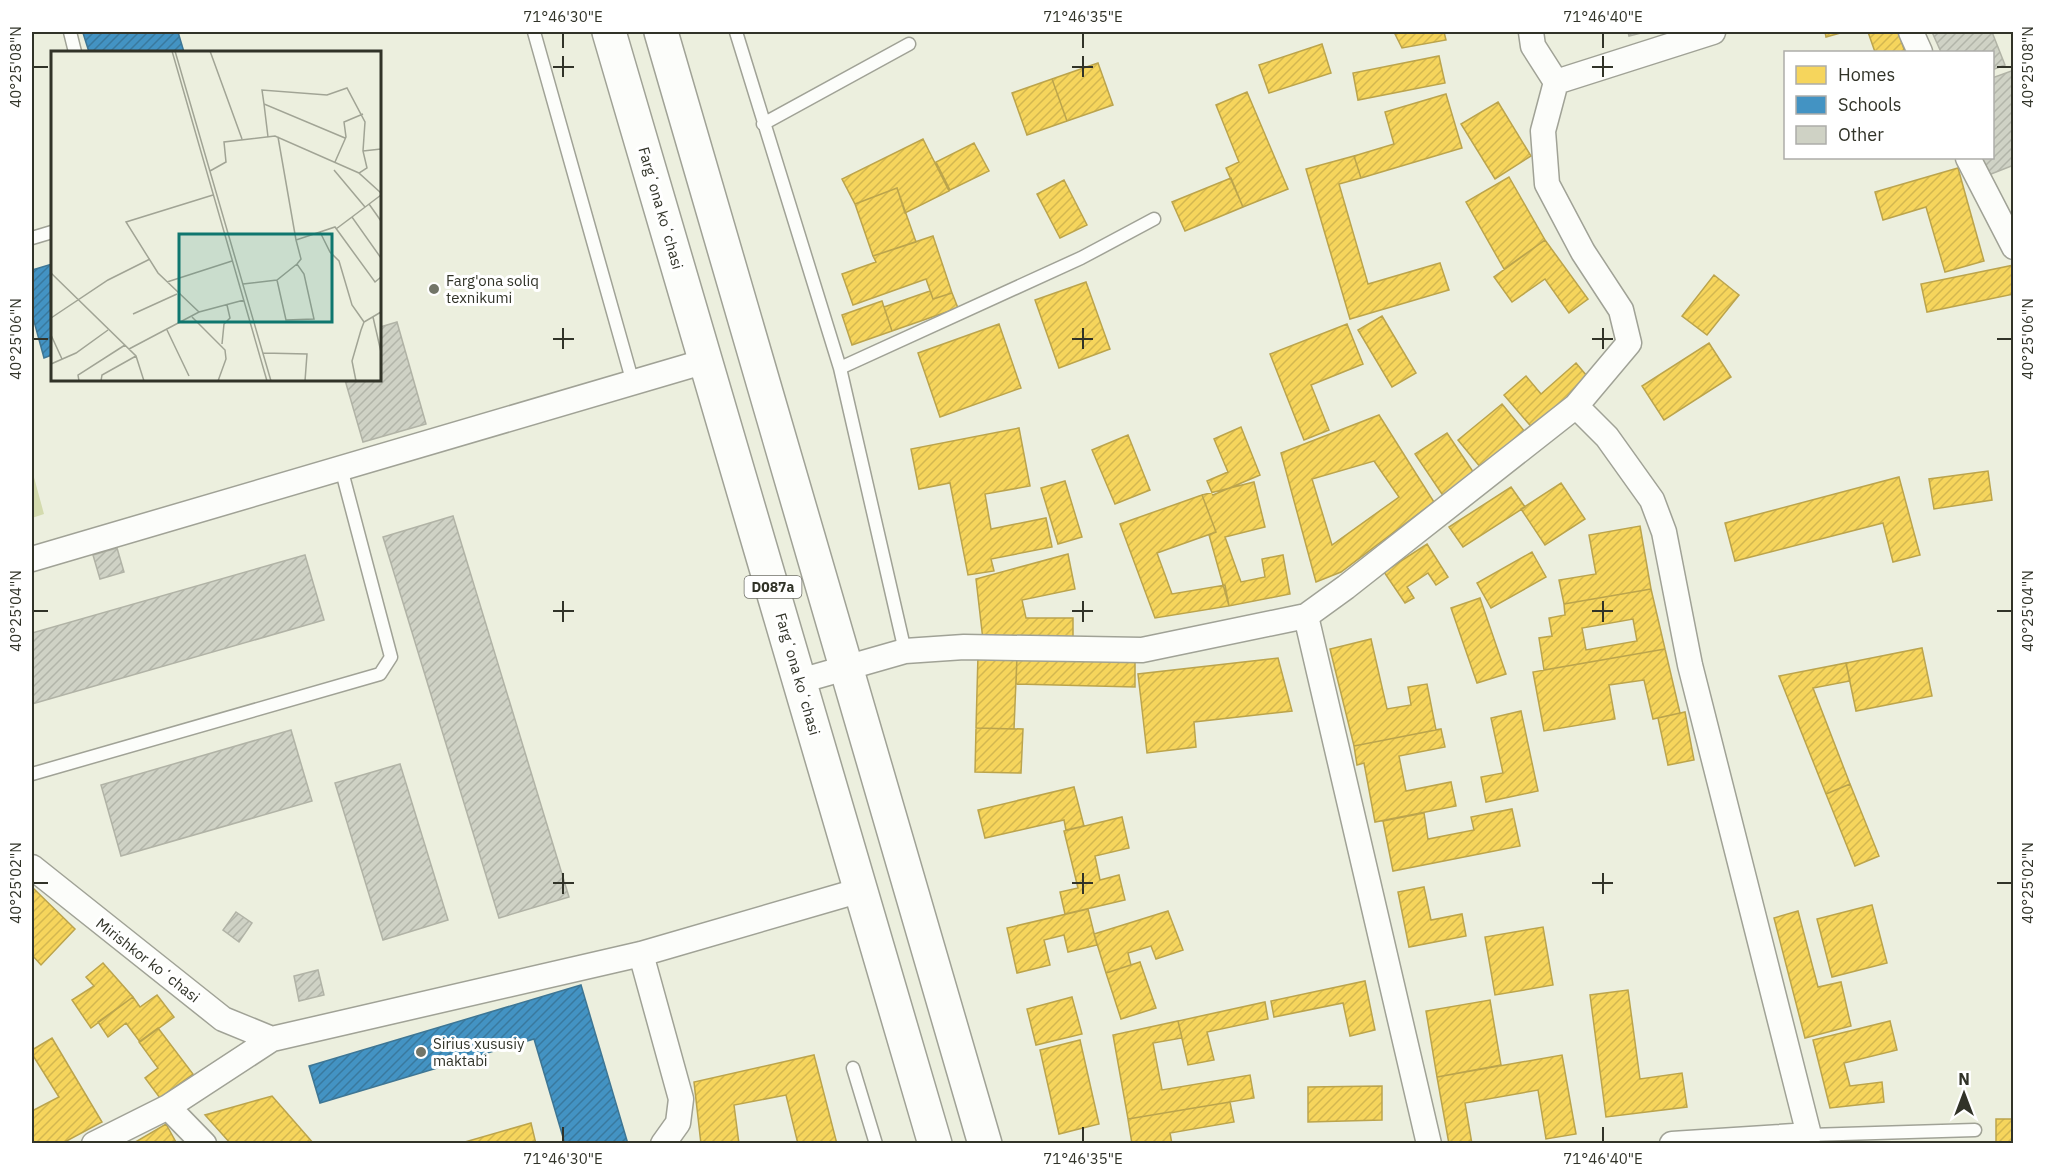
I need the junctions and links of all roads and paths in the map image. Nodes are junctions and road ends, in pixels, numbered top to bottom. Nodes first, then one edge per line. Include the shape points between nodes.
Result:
1 (70, 32) edge
2 (534, 32) edge
3 (609, 32) edge
4 (661, 32) edge
5 (736, 32) edge
6 (1531, 32) edge
7 (1713, 32) edge
8 (1911, 32) edge
9 (909, 44) dead end
10 (75, 51) edge
11 (1920, 51) edge
12 (1556, 82) junction
13 (763, 124) junction
14 (1969, 159) edge
15 (1155, 219) dead end
16 (51, 232) edge
17 (32, 238) edge
18 (2013, 247) edge
19 (706, 361) junction
20 (840, 368) junction
21 (633, 383) junction
22 (1576, 406) junction
23 (342, 468) junction
24 (32, 559) edge
25 (1306, 616) junction
26 (905, 651) junction
27 (844, 669) junction
28 (800, 681) junction
29 (32, 774) edge
30 (32, 867) edge
31 (861, 890) junction
32 (641, 954) junction
33 (272, 1039) junction
34 (853, 1068) dead end
35 (168, 1107) junction
36 (1975, 1130) dead end
37 (1809, 1135) junction
38 (93, 1143) edge
39 (204, 1143) edge
40 (663, 1143) edge
41 (876, 1143) edge
42 (935, 1143) edge
43 (984, 1143) edge
44 (1429, 1143) edge
45 (1672, 1143) edge

1 - 10 lane
2 - 21 lane
3 - 19 main road, Fargʻona koʻchasi / D087a
4 - 27 main road, D087a
5 - 13 lane
6 - 12 street via 1533,46
7 - 12 street
8 - 11 street
9 - 13 lane
12 - 22 street via 1543,131 1547,184 1620,310 1629,343
13 - 20 lane
14 - 18 street
15 - 20 lane via 1082,258
16 - 17 lane
19 - 21 street
19 - 28 main road, Fargʻona koʻchasi / D087a
20 - 26 lane
21 - 23 street
22 - 25 street
22 - 37 street via 1607,437 1652,500 1664,532 1690,665
23 - 24 street
23 - 29 lane via 391,657 380,674
25 - 26 street via 1142,650 964,647
25 - 44 street
26 - 27 street
27 - 28 street
27 - 43 main road, D087a
28 - 31 main road, Fargʻona koʻchasi / D087a
30 - 33 street, Mirishkor koʻchasi via 223,1019
31 - 32 street
31 - 42 main road, Fargʻona koʻchasi / D087a
32 - 33 street
32 - 40 street via 681,1099 678,1123
33 - 35 street
34 - 41 lane
35 - 38 street
35 - 39 street
36 - 37 lane
37 - 45 street

